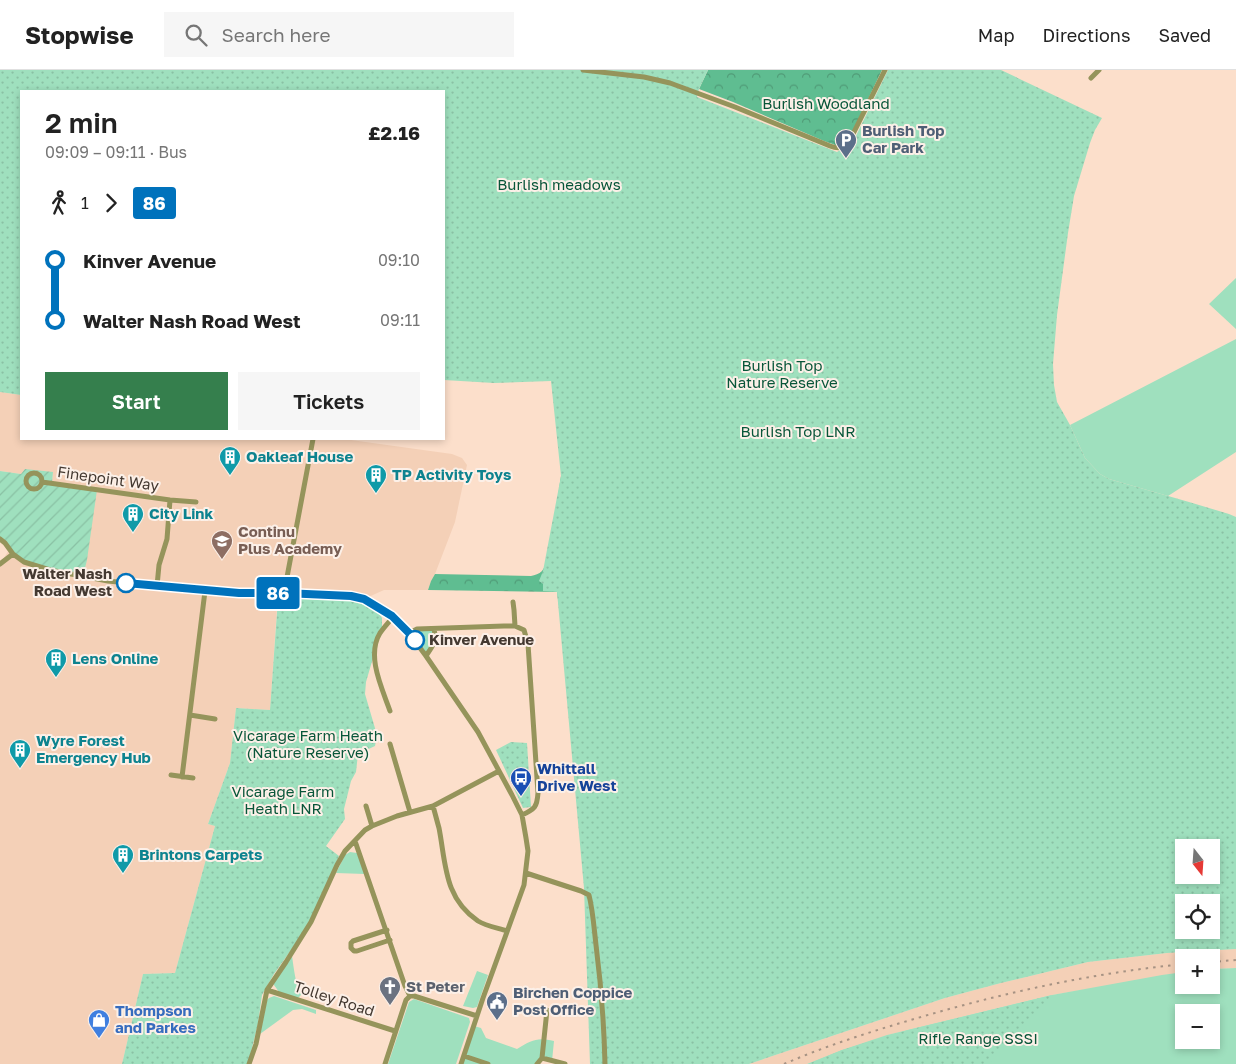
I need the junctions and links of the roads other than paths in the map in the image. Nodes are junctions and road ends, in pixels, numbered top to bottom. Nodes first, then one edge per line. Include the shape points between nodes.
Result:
1 (583, 70) edge
2 (885, 70) edge
3 (1099, 70) edge
4 (1091, 78) dead end
5 (313, 440) edge
6 (42, 482) dead end
7 (170, 500) junction
8 (196, 502) dead end
9 (0, 539) edge
10 (13, 554) junction
11 (0, 564) edge
12 (157, 586) junction
13 (205, 591) junction
14 (284, 593) junction
15 (513, 602) dead end
16 (392, 616) junction
17 (515, 626) junction
18 (434, 628) junction
19 (409, 633) junction
20 (426, 656) junction
21 (390, 710) dead end
22 (190, 715) junction
23 (215, 718) dead end
24 (390, 744) dead end
25 (499, 771) junction
26 (171, 776) dead end
27 (182, 777) junction
28 (193, 778) dead end
29 (366, 806) dead end
30 (433, 806) junction
31 (410, 812) junction
32 (522, 815) junction
33 (372, 826) junction
34 (355, 840) junction
35 (526, 873) junction
36 (386, 930) junction
37 (507, 930) junction
38 (390, 940) junction
39 (266, 990) junction
40 (410, 996) junction
41 (547, 1010) dead end
42 (477, 1016) junction
43 (395, 1031) junction
44 (464, 1056) junction
45 (542, 1058) junction
46 (249, 1064) edge
47 (384, 1064) edge
48 (460, 1064) edge
49 (488, 1064) edge
50 (537, 1064) edge
51 (565, 1064) edge
52 (605, 1064) edge

1 - 2 street via 670,83 840,149 850,142
3 - 4 street
5 - 14 street
6 - 7 street, Finepoint Way
7 - 8 street, Finepoint Way
7 - 12 street, Finepoint Way via 167,539
9 - 10 street
10 - 11 street
10 - 12 street via 24,562 50,570
12 - 13 street
13 - 14 street
13 - 22 street
14 - 16 street via 351,596 364,599
15 - 17 street
16 - 19 street
16 - 21 street via 380,634 375,652 377,671
17 - 18 street
17 - 32 street via 524,630 528,644 538,793 536,806
18 - 19 street
18 - 20 street via 436,639
19 - 20 street
20 - 25 street via 478,732
22 - 23 street
22 - 27 street
24 - 31 street
25 - 30 street
25 - 32 street
26 - 27 street
27 - 28 street
29 - 33 street
30 - 31 street
30 - 37 street via 452,890 465,910 479,922
31 - 33 street
32 - 35 street via 528,851
33 - 34 street
34 - 36 street
34 - 39 street via 337,865 311,922
35 - 37 street
35 - 52 street via 589,895 600,977
36 - 38 street
36 - 38 street via 353,941 351,948 357,951
37 - 42 street
38 - 40 street
39 - 43 street, Tolley Road
39 - 46 street
40 - 42 street
40 - 43 street
41 - 45 street
42 - 44 street
43 - 47 street
44 - 48 street
44 - 49 street
45 - 50 street
45 - 51 street

